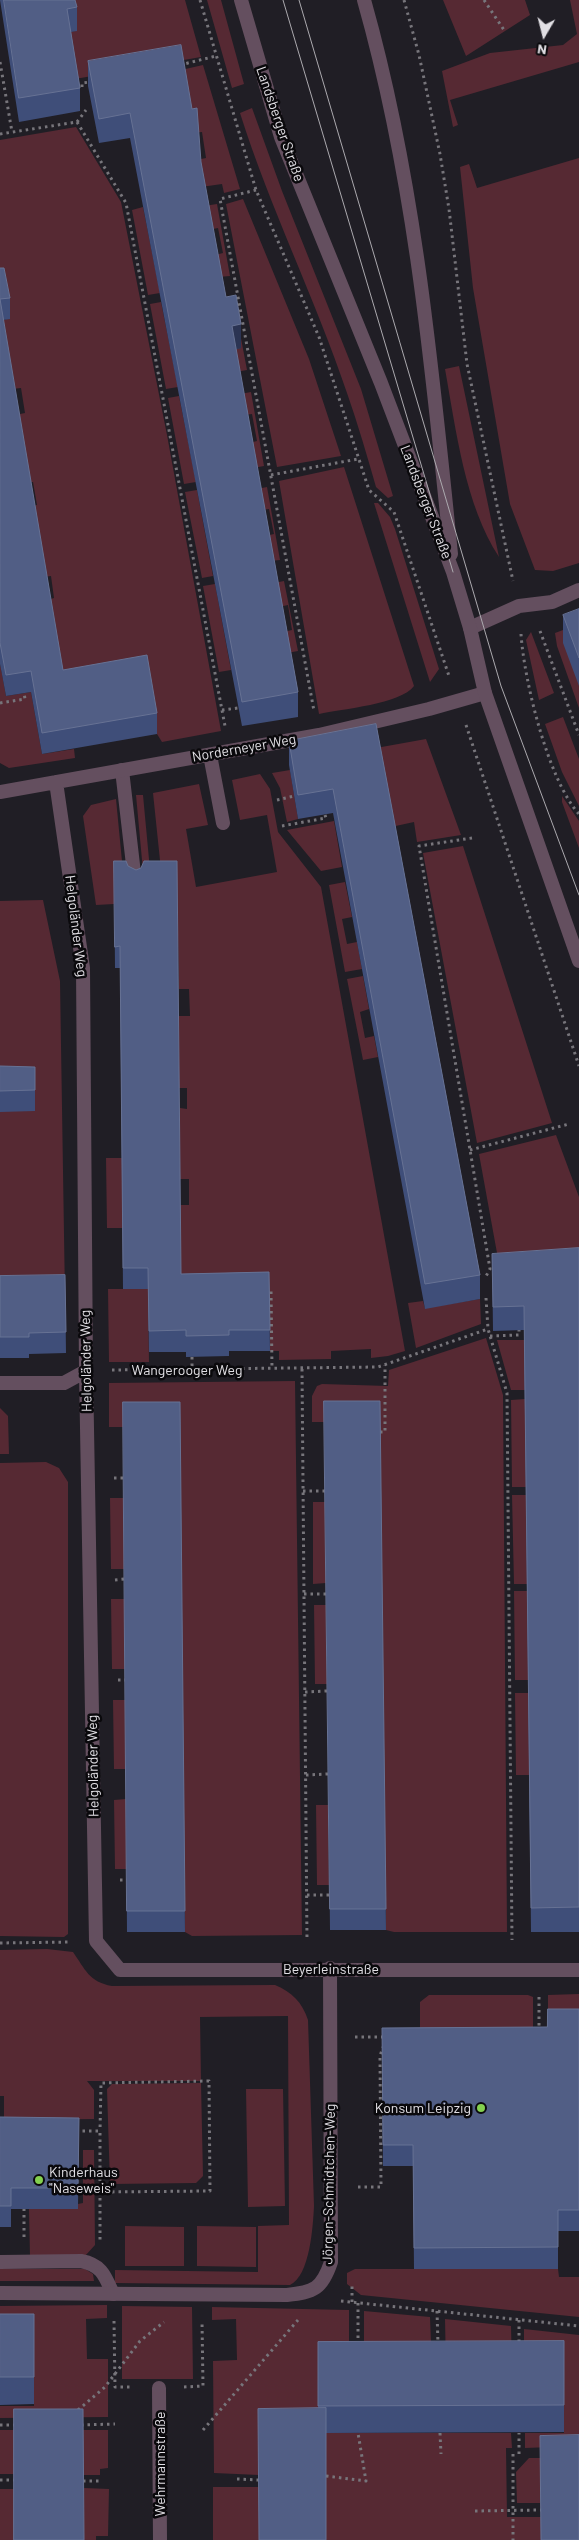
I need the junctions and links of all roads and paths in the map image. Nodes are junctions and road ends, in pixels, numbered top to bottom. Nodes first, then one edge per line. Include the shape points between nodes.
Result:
1 (200, 0) edge
2 (241, 0) edge
3 (364, 0) edge
4 (404, 0) edge
5 (484, 0) edge
6 (504, 30) dead end
7 (216, 56) junction
8 (0, 62) edge
9 (179, 65) edge
10 (92, 81) edge
11 (82, 87) edge
12 (86, 110) dead end
13 (77, 122) junction
14 (12, 132) junction
15 (0, 134) edge
16 (256, 190) junction
17 (358, 459) junction
18 (271, 475) junction
19 (453, 572) junction
20 (579, 590) edge
21 (519, 606) junction
22 (470, 628) junction
23 (24, 693) edge
24 (485, 693) junction
25 (457, 700) junction
26 (0, 704) edge
27 (238, 708) edge
28 (222, 710) junction
29 (315, 720) dead end
30 (226, 734) dead end
31 (579, 735) edge
32 (210, 755) junction
33 (122, 770) junction
34 (56, 782) junction
35 (0, 792) edge
36 (294, 796) edge
37 (277, 800) dead end
38 (325, 814) edge
39 (579, 814) edge
40 (223, 823) dead end
41 (282, 826) dead end
42 (472, 838) dead end
43 (135, 882) edge
44 (579, 961) edge
45 (579, 1066) edge
46 (569, 1124) dead end
47 (470, 1150) junction
48 (490, 1268) junction
49 (500, 1268) edge
50 (485, 1278) dead end
51 (262, 1290) edge
52 (486, 1298) dead end
53 (487, 1306) junction
54 (492, 1306) edge
55 (488, 1329) junction
56 (519, 1330) edge
57 (490, 1336) junction
58 (192, 1357) edge
59 (385, 1364) junction
60 (272, 1369) junction
61 (302, 1369) junction
62 (192, 1370) junction
63 (86, 1371) junction
64 (0, 1383) edge
65 (380, 1432) edge
66 (303, 1491) junction
67 (325, 1491) edge
68 (304, 1594) junction
69 (326, 1594) edge
70 (327, 1691) edge
71 (305, 1692) junction
72 (328, 1774) edge
73 (306, 1775) junction
74 (307, 1895) junction
75 (329, 1895) edge
76 (307, 1940) dead end
77 (512, 1940) dead end
78 (71, 1942) dead end
79 (96, 1942) joint
80 (0, 1943) edge
81 (330, 1968) junction
82 (579, 1970) edge
83 (539, 1988) dead end
84 (539, 2031) edge
85 (396, 2036) edge
86 (73, 2131) edge
87 (100, 2131) junction
88 (352, 2187) dead end
89 (99, 2192) junction
90 (24, 2209) edge
91 (24, 2228) dead end
92 (0, 2262) edge
93 (102, 2271) junction
94 (352, 2283) dead end
95 (0, 2293) edge
96 (113, 2294) junction
97 (201, 2296) junction
98 (334, 2300) dead end
99 (352, 2302) junction
100 (358, 2303) junction
101 (437, 2311) junction
102 (304, 2313) dead end
103 (519, 2320) junction
104 (579, 2326) edge
105 (358, 2350) edge
106 (438, 2352) edge
107 (519, 2353) edge
108 (115, 2372) junction
109 (160, 2388) junction
110 (71, 2416) edge
111 (115, 2424) dead end
112 (0, 2425) edge
113 (27, 2425) edge
114 (71, 2425) edge
115 (204, 2430) dead end
116 (358, 2433) edge
117 (440, 2433) edge
118 (519, 2433) edge
119 (441, 2454) dead end
120 (512, 2454) dead end
121 (519, 2454) dead end
122 (326, 2476) edge
123 (237, 2479) dead end
124 (0, 2480) edge
125 (14, 2480) edge
126 (259, 2480) edge
127 (83, 2481) edge
128 (100, 2481) dead end
129 (513, 2509) junction
130 (541, 2510) edge
131 (475, 2511) dead end
132 (160, 2540) edge
133 (513, 2540) edge

1 - 7 path
2 - 19 street, Landsberger Straße via 281,136
3 - 19 street, Landsberger Straße via 378,48 402,161 433,382
4 - 21 path via 440,154 467,364
5 - 6 path
7 - 9 path
7 - 16 path
8 - 14 path
10 - 11 path via 82,83
12 - 13 path
13 - 14 path
13 - 28 path via 126,202
14 - 15 path
16 - 17 path via 320,337
16 - 18 path via 220,199
17 - 18 path
17 - 25 path via 368,490 394,512
18 - 29 path
19 - 22 street
20 - 21 street via 552,602
21 - 22 street
21 - 31 path via 538,625
21 - 39 path via 522,645 540,729 560,781
22 - 24 street
23 - 26 path via 25,699
24 - 25 street, Norderneyer Weg
24 - 44 street
25 - 32 street, Norderneyer Weg via 319,735
25 - 45 path
27 - 28 path
28 - 30 path
32 - 33 street, Norderneyer Weg
32 - 40 street
33 - 34 street, Norderneyer Weg
33 - 43 street
34 - 35 street, Norderneyer Weg
34 - 63 street, Helgoländer Weg via 83,968
36 - 37 path
38 - 41 path via 326,818
42 - 47 path via 419,846
46 - 47 path
47 - 48 path
48 - 49 path
48 - 50 path
51 - 60 path via 271,1290
52 - 53 path
53 - 54 path
53 - 55 path
55 - 57 path
55 - 59 path
56 - 57 path via 519,1335
57 - 77 path via 507,1393
58 - 62 path
59 - 61 path, Wangerooger Weg via 378,1367
59 - 65 path via 385,1432
60 - 61 path, Wangerooger Weg
60 - 62 path, Wangerooger Weg
61 - 66 path
62 - 63 path, Wangerooger Weg
63 - 64 street via 64,1383
63 - 79 street, Helgoländer Weg
66 - 67 path
66 - 68 path
68 - 69 path
68 - 71 path
70 - 71 path
71 - 73 path
72 - 73 path
73 - 74 path
74 - 75 path
74 - 76 path
78 - 80 path
79 - 81 street, Beyerleinstraße via 120,1970
81 - 82 street, Beyerleinstraße
81 - 97 street, Jörgen-Schmidtchen-Weg via 331,2262 327,2275 319,2286 308,2292
83 - 84 path
85 - 88 path via 387,2036 380,2056 381,2187
86 - 87 path
87 - 89 path
87 - 89 path via 101,2083 208,2081 210,2191
89 - 93 path
90 - 91 path
92 - 93 street via 81,2261 93,2263
93 - 96 street
94 - 99 path
95 - 96 street, Jörgen-Schmidtchen-Weg
96 - 97 street, Jörgen-Schmidtchen-Weg
96 - 108 path
97 - 108 path via 140,2341
97 - 109 path via 203,2386
98 - 99 path
99 - 100 path
100 - 101 path
100 - 105 path
101 - 103 path
101 - 106 path
102 - 115 path
103 - 104 path
103 - 107 path
108 - 109 path via 115,2387
108 - 110 path via 105,2387
109 - 132 street, Wehrmannstraße
111 - 114 path
112 - 113 path
116 - 122 path via 366,2481
117 - 119 path
118 - 121 path
120 - 129 path
123 - 126 path
124 - 125 path
127 - 128 path
129 - 130 path
129 - 131 path
129 - 133 path

